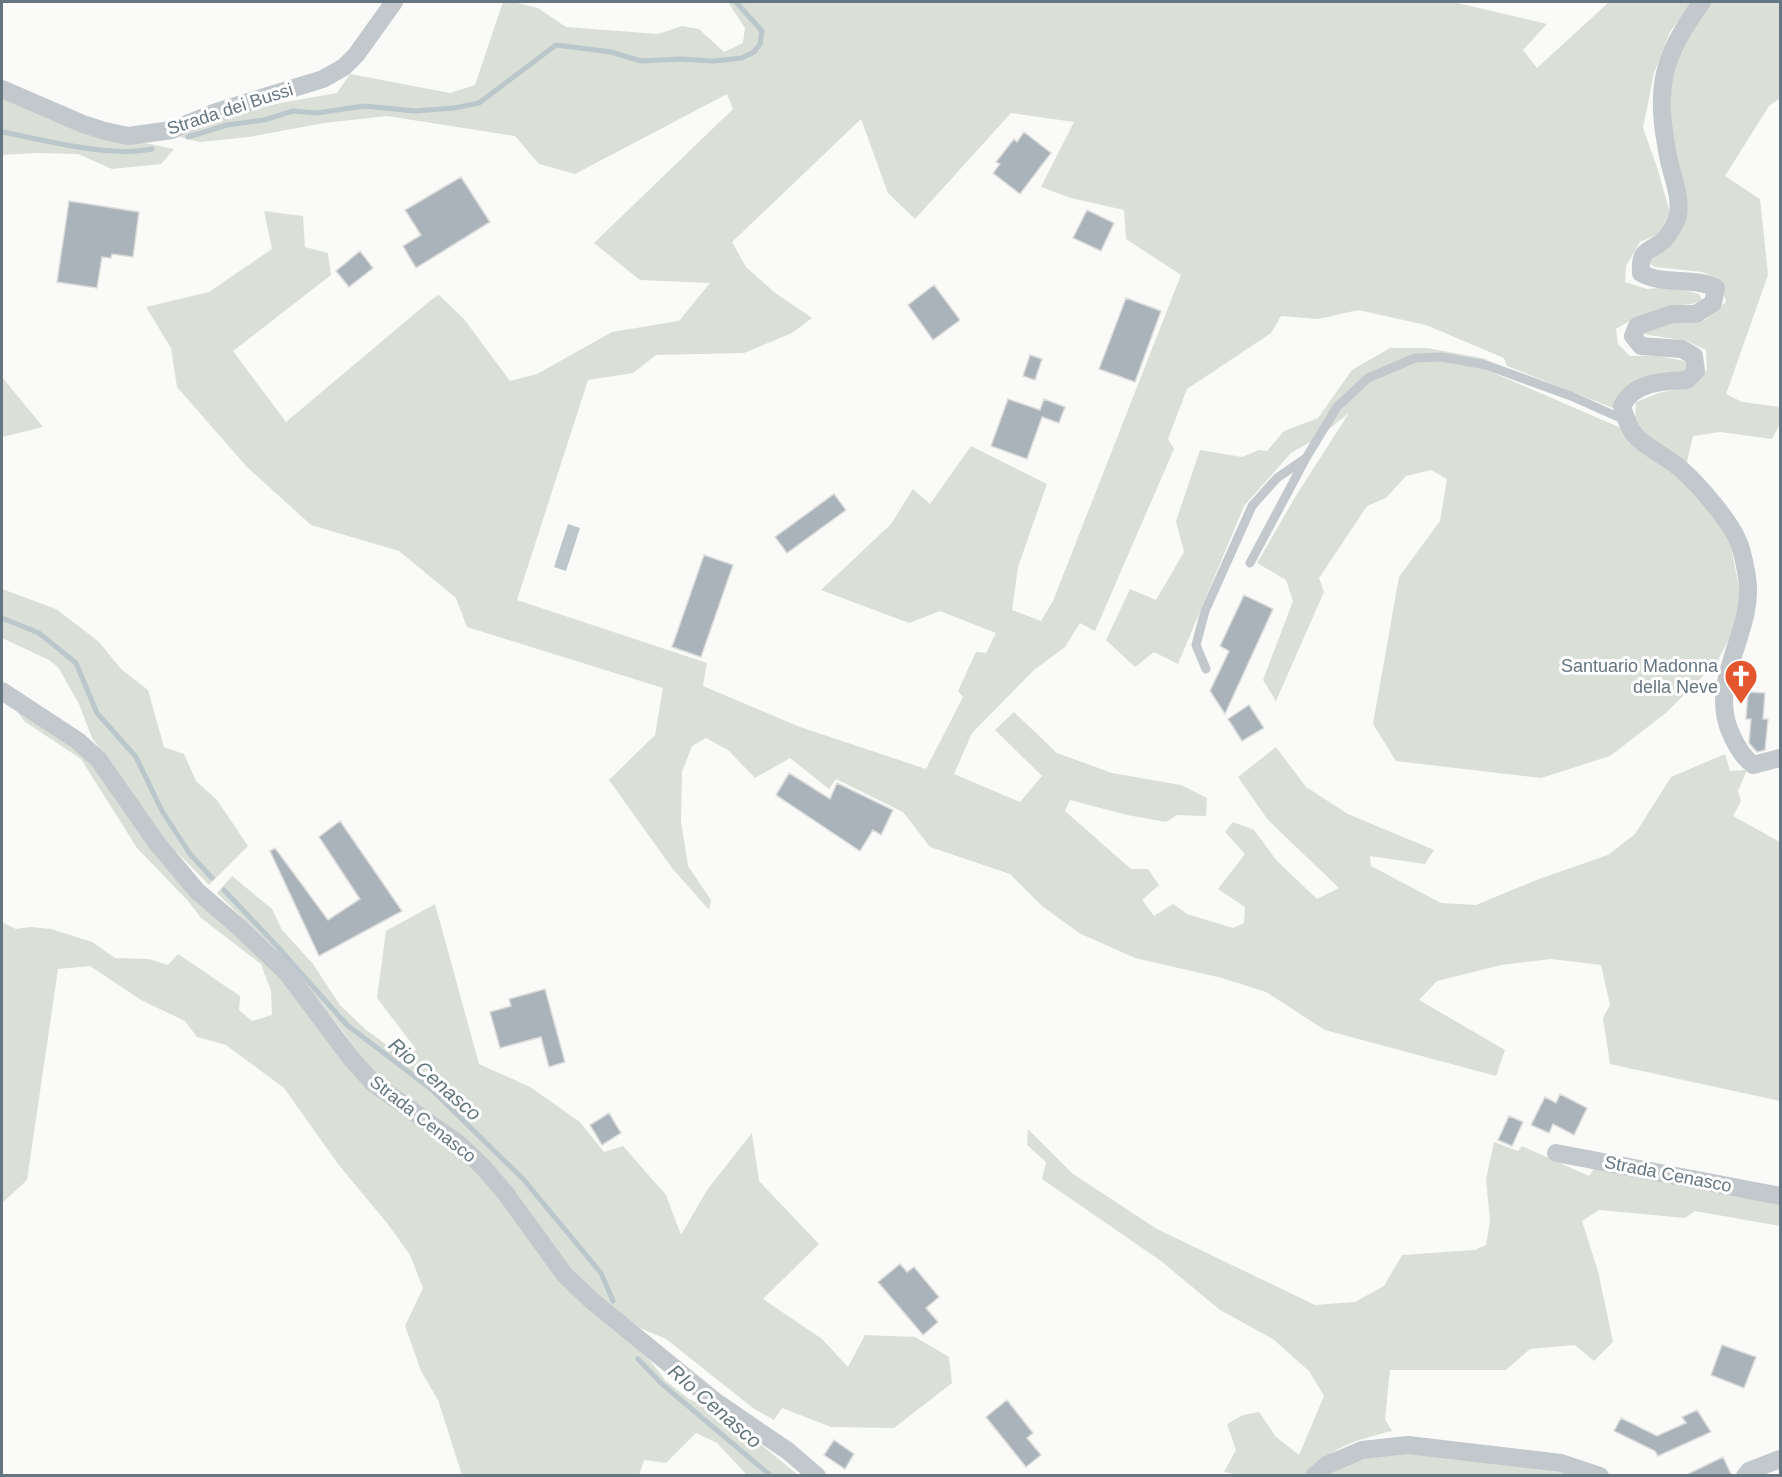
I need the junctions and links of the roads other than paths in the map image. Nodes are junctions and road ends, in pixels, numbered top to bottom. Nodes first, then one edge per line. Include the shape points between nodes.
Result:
1 (394, 2) edge
2 (1702, 2) edge
3 (2, 89) edge
4 (1626, 421) junction
5 (1306, 458) junction
6 (1251, 563) dead end
7 (1206, 669) dead end
8 (2, 691) edge
9 (1780, 758) edge
10 (1556, 1153) dead end
11 (1780, 1196) edge
12 (1780, 1459) edge
13 (817, 1476) edge
14 (1314, 1476) edge
15 (1600, 1476) edge
16 (1745, 1476) edge

1 - 3 street, Strada dei Bussi via 344,67 323,79 172,130 128,136 105,131
2 - 4 street via 1672,48 1663,74 1663,127 1678,197 1678,216 1665,239 1649,248 1640,261 1641,273 1652,279 1704,282 1716,288 1713,303 1696,314 1672,314 1637,326 1633,336 1641,346 1682,350 1694,356 1696,371 1688,380 1643,386 1627,396 1622,406
4 - 5 lane via 1486,364 1441,357 1415,358 1368,378 1337,406
4 - 9 street via 1636,437 1682,470 1713,504 1738,542 1749,599 1724,685 1728,727 1738,749 1753,765
5 - 6 lane
5 - 7 lane via 1277,478 1252,506 1205,611 1196,645
8 - 13 street, Strada Cenasco via 78,741 99,760 156,842 197,891 287,973 373,1083 459,1144 484,1168 564,1274 716,1402
10 - 11 street, Strada Cenasco
12 - 16 street
14 - 15 street via 1327,1465 1362,1450 1408,1445 1561,1462

